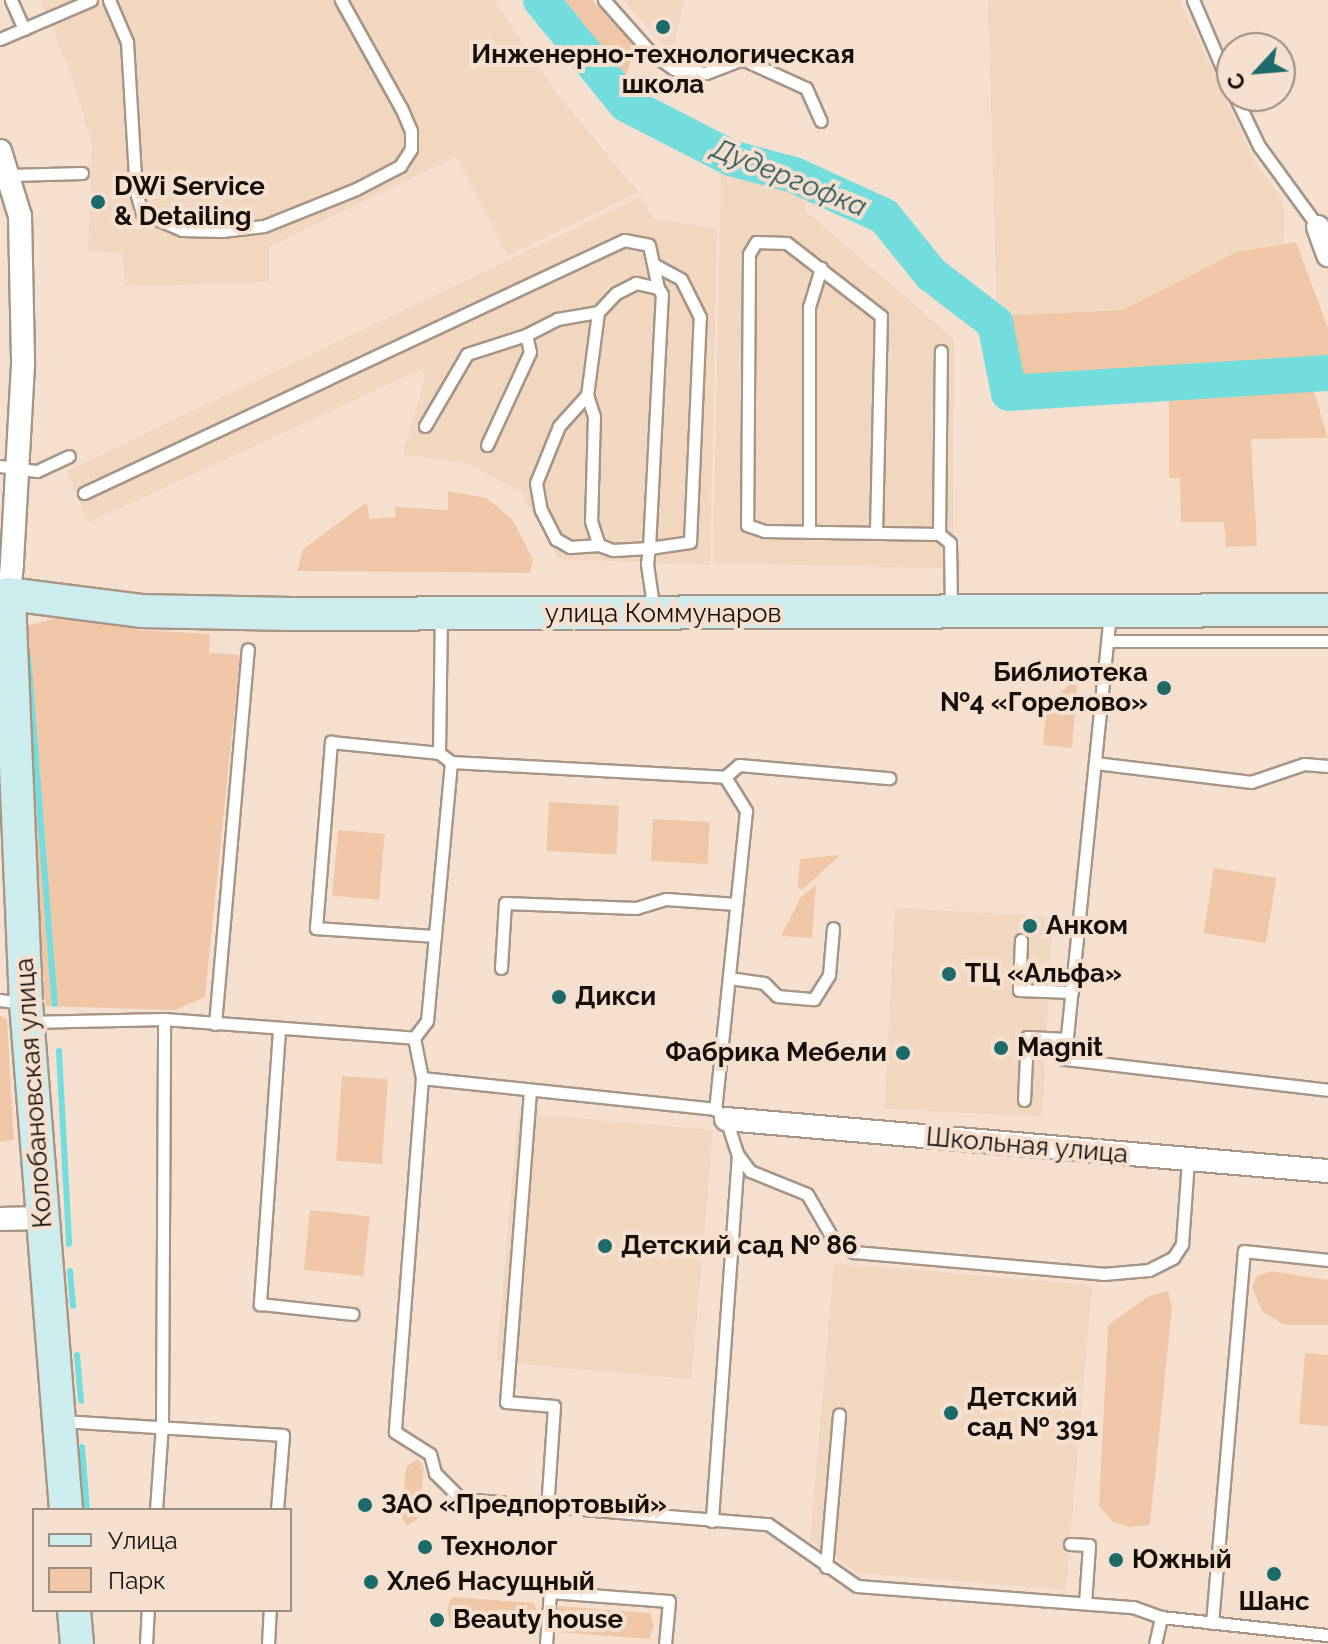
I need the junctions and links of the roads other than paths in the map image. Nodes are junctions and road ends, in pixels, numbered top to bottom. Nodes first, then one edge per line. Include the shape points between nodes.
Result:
1 (11, 0) edge
2 (91, 0) edge
3 (109, 0) edge
4 (341, 0) edge
5 (604, 0) edge
6 (1193, 0) edge
7 (24, 29) junction
8 (0, 39) edge
9 (1216, 53) edge
10 (1242, 112) edge
11 (821, 121) dead end
12 (0, 151) edge
13 (82, 173) dead end
14 (11, 175) junction
15 (1318, 227) joint
16 (1328, 255) edge
17 (655, 265) junction
18 (821, 268) junction
19 (658, 288) junction
20 (598, 312) junction
21 (526, 335) junction
22 (941, 351) dead end
23 (587, 395) junction
24 (425, 426) dead end
25 (487, 445) dead end
26 (69, 456) dead end
27 (9, 468) edge
28 (84, 493) dead end
29 (809, 532) junction
30 (876, 532) junction
31 (939, 534) junction
32 (599, 545) junction
33 (649, 548) junction
34 (4, 594) edge
35 (1328, 610) edge
36 (951, 613) junction
37 (441, 614) junction
38 (654, 614) junction
39 (1109, 627) junction
40 (1328, 641) edge
41 (248, 649) dead end
42 (439, 753) junction
43 (451, 762) junction
44 (1095, 763) junction
45 (1328, 766) edge
46 (725, 777) junction
47 (889, 778) dead end
48 (736, 904) junction
49 (833, 928) dead end
50 (435, 936) junction
51 (1021, 940) dead end
52 (501, 968) dead end
53 (729, 978) junction
54 (1072, 992) junction
55 (18, 1009) edge
56 (164, 1019) junction
57 (215, 1024) junction
58 (279, 1030) junction
59 (414, 1038) junction
60 (1067, 1039) junction
61 (422, 1078) junction
62 (1328, 1090) edge
63 (530, 1091) junction
64 (1024, 1100) dead end
65 (721, 1114) junction
66 (738, 1155) junction
67 (1188, 1161) junction
68 (1328, 1171) edge
69 (43, 1218) junction
70 (0, 1219) edge
71 (1328, 1260) edge
72 (352, 1314) dead end
73 (839, 1415) dead end
74 (60, 1421) junction
75 (162, 1424) junction
76 (66, 1508) edge
77 (156, 1508) edge
78 (277, 1508) edge
79 (547, 1508) junction
80 (712, 1521) junction
81 (1070, 1544) dead end
82 (826, 1567) junction
83 (1085, 1603) junction
84 (74, 1612) edge
85 (148, 1612) edge
86 (270, 1612) edge
87 (1161, 1617) junction
88 (1212, 1623) junction
89 (1328, 1635) edge
90 (77, 1644) edge
91 (146, 1644) edge
92 (268, 1644) edge
93 (546, 1644) edge
94 (665, 1644) edge
95 (1155, 1644) edge

1 - 7 lane
2 - 7 lane
3 - 4 lane via 127,42 136,192 142,213 182,230 222,231 264,226 356,189 400,166 411,149 411,131 401,108
5 - 11 lane via 651,53 674,69 706,73 742,59 806,88
6 - 9 lane
7 - 8 lane
10 - 15 lane via 1259,146
12 - 14 street, Колобановская улица
13 - 14 lane
14 - 27 street, Колобановская улица via 21,231
15 - 16 street
17 - 19 lane
17 - 28 lane via 649,245 624,240
17 - 33 lane via 681,279 700,317 690,542
18 - 29 lane via 809,307
18 - 29 lane via 787,243 767,239 756,242 749,254 747,525 764,531
18 - 30 lane via 881,316
19 - 20 lane via 636,283 616,293
19 - 33 lane via 662,294
20 - 21 lane via 557,319
20 - 23 lane
21 - 24 lane via 467,354
21 - 25 lane via 530,352
22 - 31 lane
23 - 32 lane via 594,416 591,521
23 - 32 lane via 559,426 536,483 541,510 556,539 570,547
26 - 27 lane via 37,471
27 - 34 street, Колобановская улица
29 - 30 lane
30 - 31 lane
31 - 36 lane via 950,543
32 - 33 lane via 613,550
33 - 38 lane
34 - 37 street, улица Коммунаров via 141,611
34 - 55 street, Колобановская улица
35 - 39 street, улица Коммунаров
36 - 38 street, улица Коммунаров
36 - 39 street, улица Коммунаров
37 - 38 street, улица Коммунаров
37 - 42 lane
39 - 40 lane
39 - 44 lane
41 - 57 lane
42 - 43 lane
42 - 50 lane via 331,742 316,928
43 - 46 lane
43 - 50 lane
44 - 45 lane via 1251,782 1304,764
44 - 54 lane
46 - 47 lane via 739,765
46 - 48 lane via 746,811
48 - 52 lane via 666,899 636,908 505,903
48 - 53 lane
49 - 53 lane via 829,975 814,999 777,996 764,983
50 - 59 lane via 427,1021
51 - 54 lane via 1019,990
53 - 65 lane
54 - 60 lane
55 - 56 lane
55 - 69 street, Колобановская улица
56 - 57 lane
56 - 75 lane
57 - 58 lane
58 - 59 lane
58 - 72 lane via 260,1304
59 - 61 lane
60 - 62 lane via 1065,1059
60 - 64 lane via 1027,1037
61 - 63 lane
61 - 79 lane via 395,1432 430,1454 435,1473 461,1499
63 - 65 lane
63 - 79 lane via 506,1402 554,1406
65 - 66 lane
65 - 67 street, Школьная улица
66 - 67 lane via 750,1171 807,1194 833,1239 854,1252 1103,1274 1149,1270 1173,1258 1182,1244
66 - 80 lane
67 - 68 street, Школьная улица
69 - 70 street
69 - 74 street, Колобановская улица
71 - 88 lane via 1244,1251
73 - 82 lane
74 - 75 lane
74 - 76 street, Колобановская улица
75 - 77 lane
75 - 78 lane via 283,1435
79 - 80 lane
80 - 82 lane via 768,1524
81 - 83 lane via 1089,1545
82 - 83 lane via 857,1586
83 - 87 lane via 1133,1607
84 - 90 street
85 - 91 lane
86 - 92 lane
87 - 88 lane
87 - 95 lane
88 - 89 lane
93 - 94 lane via 550,1592 669,1601

